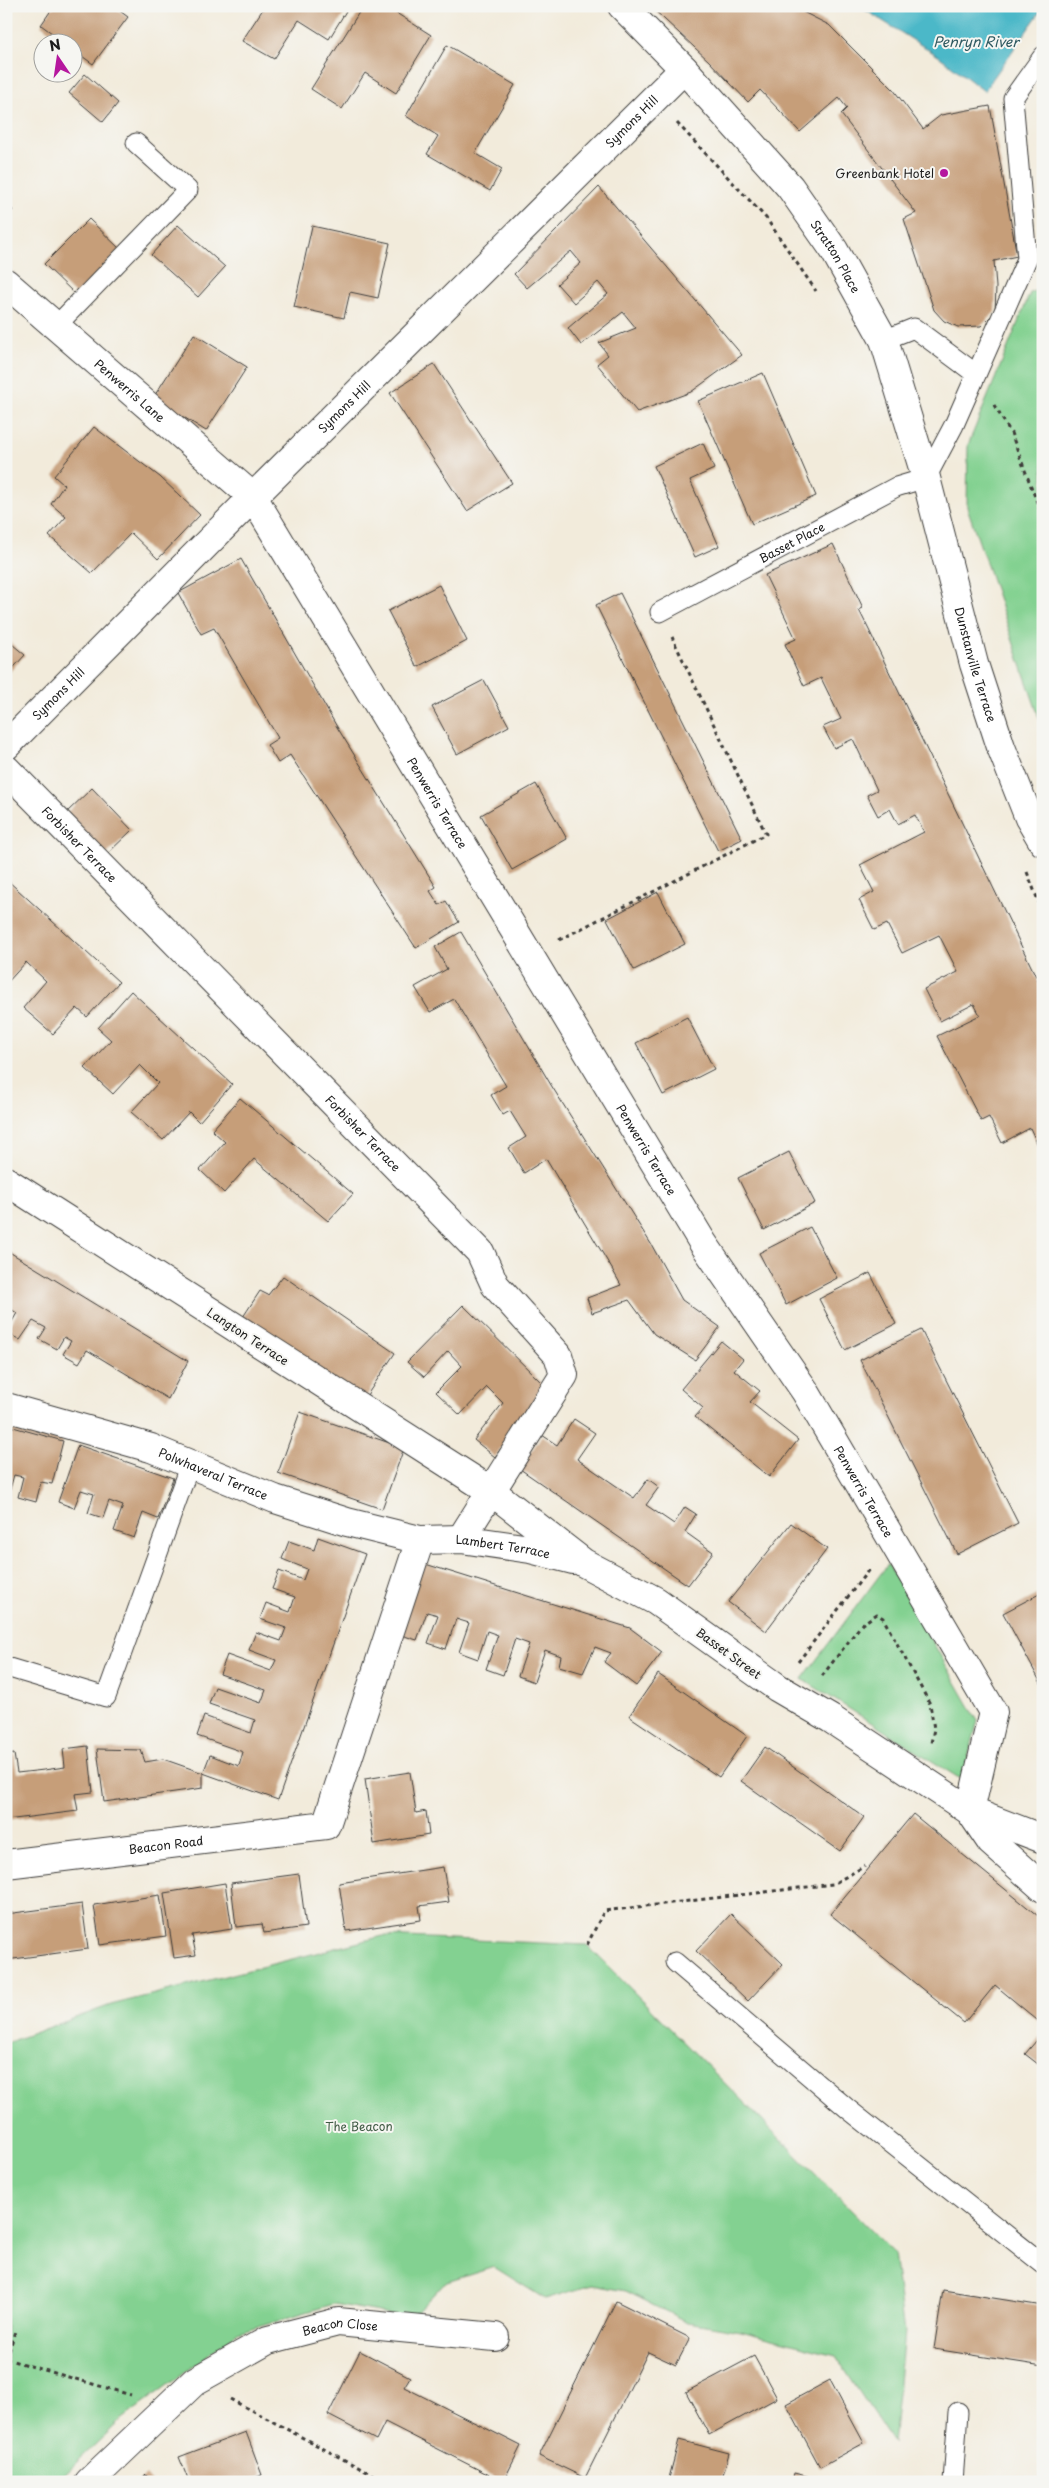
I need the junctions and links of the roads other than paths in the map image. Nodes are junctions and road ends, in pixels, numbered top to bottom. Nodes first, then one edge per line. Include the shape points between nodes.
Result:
1 (622, 6) edge
2 (1043, 56) edge
3 (684, 69) junction
4 (136, 143) dead end
5 (6, 283) edge
6 (56, 326) junction
7 (884, 340) junction
8 (976, 374) junction
9 (926, 478) junction
10 (253, 497) junction
11 (660, 612) road end
12 (6, 746) edge
13 (6, 769) edge
14 (1036, 820) edge
15 (1043, 842) edge
16 (6, 1181) edge
17 (6, 1407) edge
18 (190, 1464) junction
19 (491, 1491) junction
20 (461, 1539) junction
21 (420, 1540) junction
22 (584, 1563) junction
23 (6, 1667) edge
24 (970, 1811) junction
25 (1043, 1839) edge
26 (6, 1864) edge
27 (1043, 1888) edge
28 (675, 1962) dead end
29 (1043, 2264) edge
30 (495, 2337) dead end
31 (958, 2412) dead end
32 (89, 2482) edge
33 (952, 2482) edge

1 - 3 street, Stratton Place
2 - 8 lane via 1013,98 1027,260
3 - 7 street, Stratton Place via 790,187 834,250
3 - 10 street, Symons Hill
4 - 6 lane via 188,190
5 - 6 street, Penwerris Lane
6 - 10 street, Penwerris Lane
7 - 8 lane via 914,328
7 - 9 street, Stratton Place
8 - 9 lane
9 - 11 lane, Basset Place via 896,486
9 - 14 street, Dunstanville Terrace via 974,664 1001,747
10 - 12 street, Symons Hill
10 - 24 street, Penwerris Terrace via 703,1242 805,1391 993,1712
13 - 19 street, Forbisher Terrace via 480,1252 495,1286 558,1355 564,1375
14 - 15 street, Dunstanville Terrace
16 - 19 street, Langton Terrace
17 - 18 street, Polwhaveral Terrace via 151,1448
18 - 21 street, Polwhaveral Terrace via 275,1499 347,1522
18 - 23 lane via 106,1697
19 - 20 street, Forbisher Terrace
19 - 22 street, Basset Street
20 - 21 street, Lambert Terrace
20 - 22 street, Lambert Terrace via 530,1549
21 - 26 street, Beacon Road via 326,1825
22 - 24 street, Basset Street via 656,1601 778,1688
24 - 25 street
24 - 27 street via 991,1842
28 - 29 lane via 848,2109
30 - 32 street, Beacon Close via 338,2322 268,2340 195,2381
31 - 33 lane

